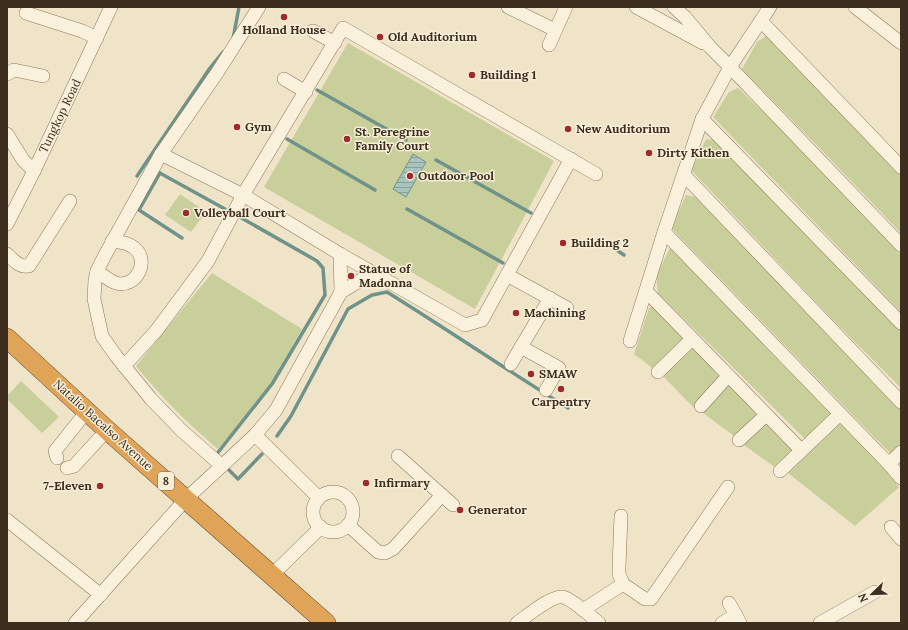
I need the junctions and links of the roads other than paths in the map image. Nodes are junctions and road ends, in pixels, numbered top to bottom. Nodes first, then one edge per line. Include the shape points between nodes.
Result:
1 (112, 7) edge
2 (259, 7) edge
3 (508, 7) edge
4 (566, 7) edge
5 (636, 7) edge
6 (674, 7) edge
7 (770, 7) edge
8 (855, 7) edge
9 (26, 13) dead end
10 (761, 22) junction
11 (555, 30) junction
12 (313, 31) dead end
13 (97, 38) junction
14 (334, 43) junction
15 (901, 43) edge
16 (549, 45) dead end
17 (710, 47) junction
18 (730, 67) junction
19 (7, 74) edge
20 (43, 76) dead end
21 (284, 79) dead end
22 (306, 92) junction
23 (702, 119) junction
24 (7, 134) edge
25 (161, 154) junction
26 (571, 159) junction
27 (901, 167) edge
28 (34, 171) junction
29 (596, 174) dead end
30 (684, 175) junction
31 (243, 195) junction
32 (70, 201) dead end
33 (8, 220) edge
34 (664, 232) junction
35 (112, 241) junction
36 (901, 245) edge
37 (7, 254) edge
38 (340, 254) junction
39 (97, 271) junction
40 (373, 273) junction
41 (507, 275) junction
42 (646, 291) junction
43 (341, 292) junction
44 (550, 298) junction
45 (567, 308) dead end
46 (901, 323) edge
47 (7, 338) edge
48 (692, 339) junction
49 (630, 341) dead end
50 (521, 347) junction
51 (511, 364) dead end
52 (124, 366) junction
53 (658, 372) dead end
54 (728, 376) junction
55 (546, 390) dead end
56 (901, 402) edge
57 (701, 406) dead end
58 (86, 411) junction
59 (840, 414) junction
60 (766, 415) junction
61 (107, 430) junction
62 (255, 435) junction
63 (739, 440) dead end
64 (801, 450) junction
65 (901, 452) edge
66 (398, 456) dead end
67 (57, 458) dead end
68 (889, 464) junction
69 (222, 466) junction
70 (68, 468) dead end
71 (780, 471) dead end
72 (901, 478) edge
73 (728, 487) dead end
74 (442, 495) junction
75 (319, 498) junction
76 (186, 500) junction
77 (453, 504) dead end
78 (621, 516) dead end
79 (7, 520) edge
80 (348, 525) junction
81 (321, 527) junction
82 (272, 575) junction
83 (622, 584) junction
84 (875, 592) dead end
85 (101, 595) junction
86 (729, 603) dead end
87 (583, 610) junction
88 (738, 619) edge
89 (75, 623) edge
90 (326, 623) edge
91 (517, 623) edge
92 (599, 623) edge
93 (722, 623) edge
94 (820, 623) edge

1 - 13 street, Tungkop Road
2 - 25 street
3 - 11 street
4 - 11 street
5 - 17 street
6 - 17 street via 685,16
7 - 10 street
8 - 15 street
9 - 13 street via 82,30
10 - 18 street
10 - 27 street
11 - 16 street
12 - 14 street
13 - 28 street, Tungkop Road
14 - 22 street
14 - 26 street via 343,28
17 - 18 street
18 - 23 street
18 - 36 street
19 - 20 street via 14,70
21 - 22 street
22 - 31 street
23 - 30 street
23 - 46 street
24 - 28 street via 23,160
25 - 31 street
25 - 35 street
26 - 29 street
26 - 41 street
28 - 33 street, Tungkop Road
30 - 34 street
30 - 56 street
31 - 38 street
31 - 52 street via 208,261 156,331
32 - 37 street via 29,266 20,266
34 - 42 street
34 - 59 street
35 - 39 street
35 - 39 street via 127,244 137,250 142,260 140,272 132,280 121,284
38 - 40 street
38 - 43 street
39 - 52 street via 94,299 102,336
40 - 41 street via 465,326 482,320
40 - 43 street
41 - 44 street
42 - 48 street
42 - 49 street
43 - 62 street via 276,410
44 - 45 street
44 - 50 street
47 - 58 highway, Natalio Bacalso Avenue / 8
48 - 53 street
48 - 54 street
50 - 51 street
50 - 55 street via 559,368
52 - 69 street via 151,399
54 - 57 street
54 - 60 street
58 - 61 highway, Natalio Bacalso Avenue / 8
58 - 67 street via 55,451
59 - 64 street
59 - 68 street
60 - 63 street
60 - 64 street
61 - 70 street via 74,466
61 - 76 highway, Natalio Bacalso Avenue / 8
62 - 69 street
62 - 75 street
64 - 71 street
65 - 68 street
66 - 74 street
68 - 72 street
69 - 76 street
73 - 83 street via 651,599 645,599
74 - 77 street
74 - 80 street via 393,549 385,553 378,552
75 - 80 street via 330,492 347,497 351,502 353,514
75 - 81 street via 313,513
76 - 82 highway, Natalio Bacalso Avenue / 8
76 - 85 street
78 - 83 street via 619,574
79 - 85 street
80 - 81 street via 335,532
81 - 82 street
82 - 90 highway, Natalio Bacalso Avenue / 8
83 - 87 street
84 - 94 street
85 - 89 street
86 - 88 street
87 - 91 street via 563,597 554,598
87 - 92 street
88 - 93 street

